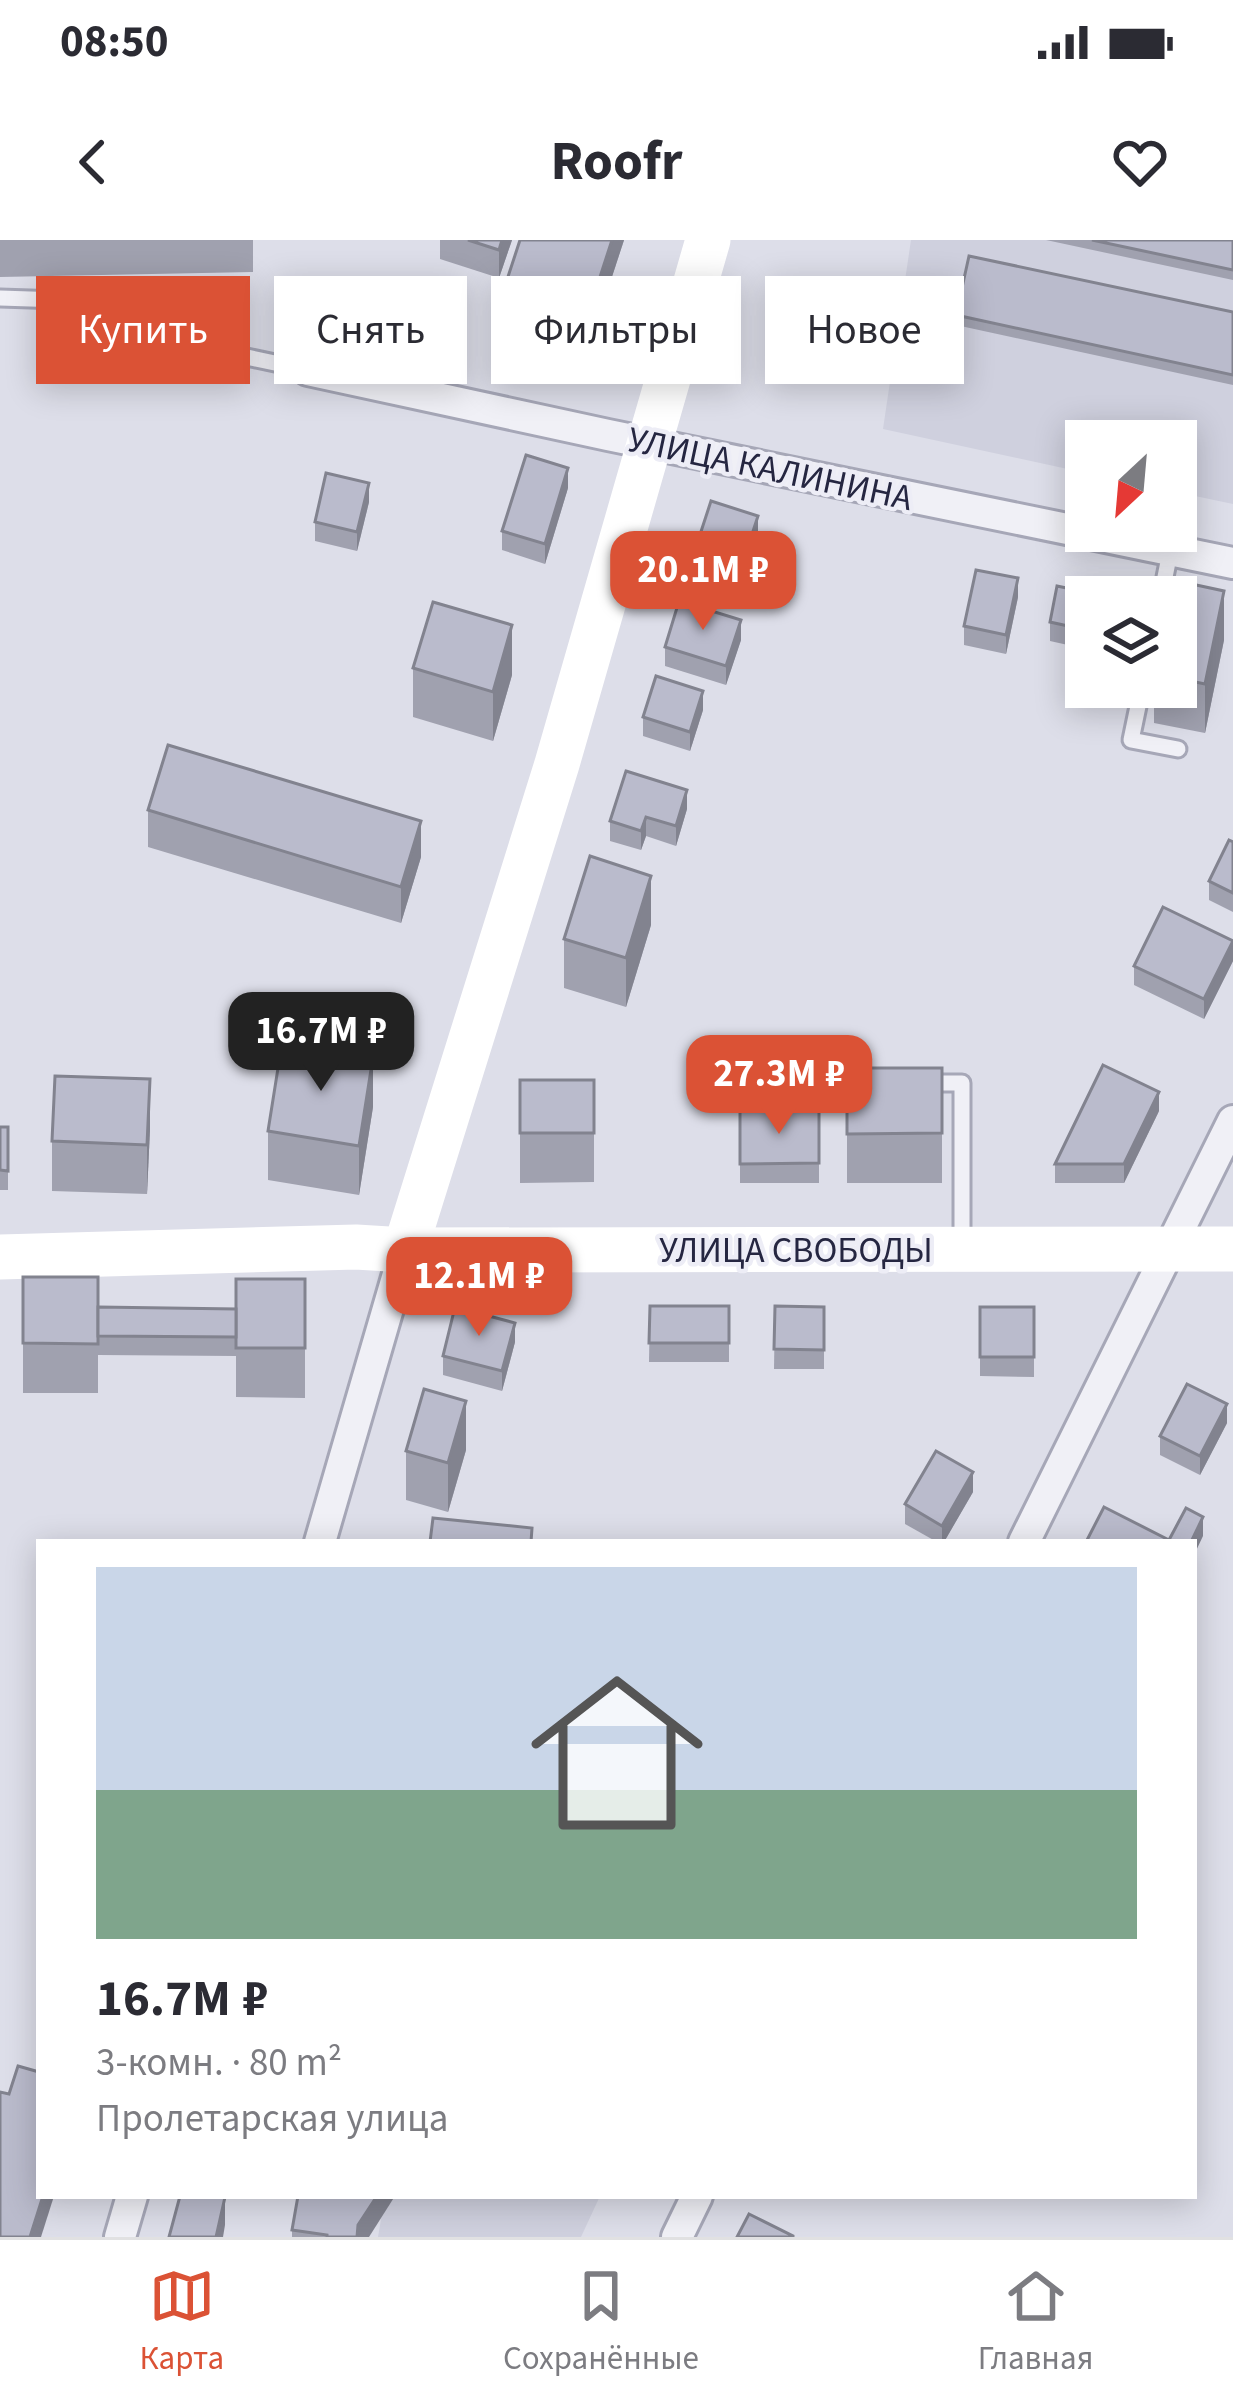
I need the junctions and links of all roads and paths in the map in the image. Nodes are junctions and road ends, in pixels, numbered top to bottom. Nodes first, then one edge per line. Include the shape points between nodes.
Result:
1 (708, 240) edge
2 (0, 298) edge
3 (274, 363) edge
4 (373, 384) edge
5 (651, 444) junction
6 (1065, 530) edge
7 (1170, 552) joint
8 (1233, 563) edge
9 (1165, 576) edge
10 (1138, 708) edge
11 (1178, 749) dead end
12 (914, 1083) edge
13 (1233, 1121) edge
14 (1171, 1249) junction
15 (405, 1250) junction
16 (962, 1250) junction
17 (1233, 1250) edge
18 (0, 1257) edge
19 (321, 1539) edge
20 (1026, 1539) edge
21 (131, 2199) edge
22 (695, 2199) edge
23 (120, 2237) edge
24 (676, 2237) edge

1 - 5 street
2 - 3 lane via 211,305 223,352
4 - 5 street, УЛИЦА КАЛИНИНА
5 - 6 street, УЛИЦА КАЛИНИНА
5 - 15 street
7 - 8 street, УЛИЦА КАЛИНИНА
7 - 9 lane
10 - 11 lane via 1131,740
12 - 16 lane via 962,1083
13 - 14 street
14 - 16 street, УЛИЦА СВОБОДЫ
14 - 17 street, УЛИЦА СВОБОДЫ
14 - 20 street
15 - 16 street, УЛИЦА СВОБОДЫ
15 - 18 street, УЛИЦА СВОБОДЫ
15 - 19 street
21 - 23 street
22 - 24 street

